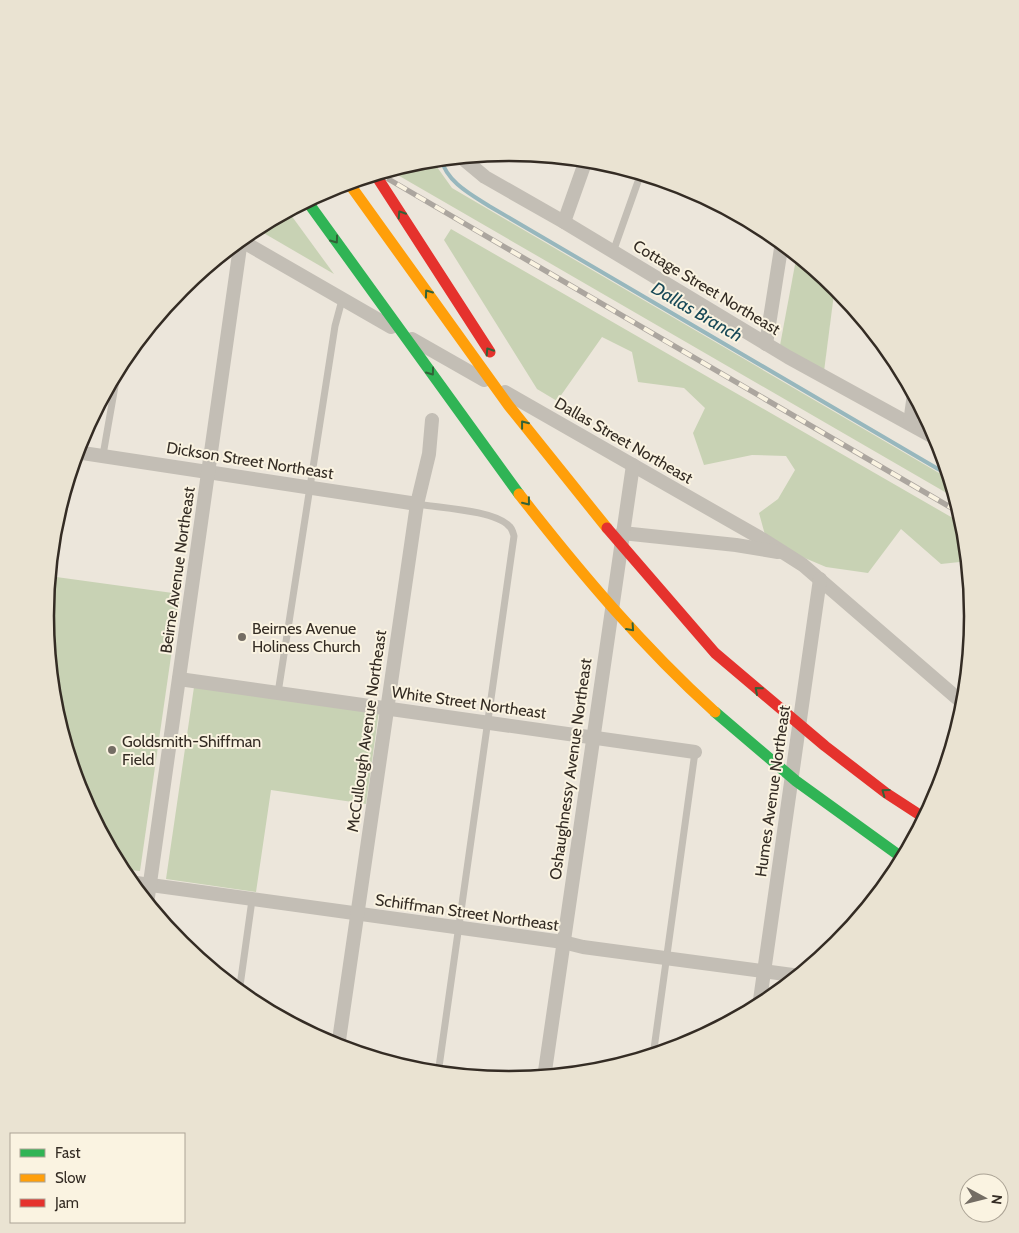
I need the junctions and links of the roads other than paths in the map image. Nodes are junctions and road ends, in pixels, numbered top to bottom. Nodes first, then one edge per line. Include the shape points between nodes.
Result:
1 (469, 163) edge
2 (583, 167) edge
3 (379, 180) edge
4 (639, 180) edge
5 (353, 189) edge
6 (310, 207) edge
7 (564, 222) junction
8 (248, 244) edge
9 (240, 250) edge
10 (781, 251) edge
11 (613, 252) junction
12 (342, 300) junction
13 (766, 344) junction
14 (494, 359) dead end
15 (510, 384) dead end
16 (114, 390) edge
17 (913, 405) edge
18 (432, 420) dead end
19 (910, 423) junction
20 (927, 433) edge
21 (84, 453) edge
22 (103, 455) junction
23 (634, 465) junction
24 (208, 472) junction
25 (310, 488) junction
26 (417, 504) junction
27 (591, 510) junction
28 (622, 534) junction
29 (784, 553) junction
30 (820, 580) junction
31 (179, 680) junction
32 (278, 693) junction
33 (957, 697) edge
34 (387, 708) junction
35 (489, 722) junction
36 (593, 737) junction
37 (695, 752) joint
38 (920, 815) edge
39 (898, 854) edge
40 (141, 884) edge
41 (150, 886) junction
42 (149, 895) edge
43 (252, 900) junction
44 (357, 914) junction
45 (460, 929) junction
46 (563, 942) junction
47 (667, 958) junction
48 (764, 970) junction
49 (791, 975) edge
50 (240, 984) edge
51 (760, 997) edge
52 (339, 1039) edge
53 (654, 1049) edge
54 (439, 1066) edge
55 (545, 1070) edge

1 - 7 street, Cottage Street Northeast via 485,177
2 - 7 street
14 -> 3 highway, bridge
4 - 11 lane
27 -> 5 highway, bridge via 509,406
6 -> 39 highway, bridge via 490,454 584,575 634,632 768,758 817,798
7 - 11 street, Cottage Street Northeast
8 - 12 street, Dallas Street Northeast
9 - 24 street, Beirne Avenue Northeast
10 - 13 street
11 - 13 street, Cottage Street Northeast
12 - 23 street, Dallas Street Northeast
12 - 25 lane via 335,326
13 - 19 street, Cottage Street Northeast
15 - 27 highway, bridge
16 - 22 lane
17 - 19 street
18 - 26 street, McCullough Avenue Northeast
19 - 20 street, Cottage Street Northeast
21 - 22 street, Dickson Street Northeast
22 - 24 street, Dickson Street Northeast
23 - 28 street, Oshaughnessy Avenue Northeast
23 - 29 street, Dallas Street Northeast
24 - 25 street, Dickson Street Northeast
24 - 31 street, Beirne Avenue Northeast
25 - 26 street, Dickson Street Northeast
25 - 32 lane
26 - 34 street, McCullough Avenue Northeast
26 - 35 lane via 501,520 510,526 514,536
38 -> 27 highway, bridge via 825,746 715,652
28 - 29 street
28 - 36 street, Oshaughnessy Avenue Northeast
29 - 30 street, Dallas Street Northeast
30 - 33 street, Dallas Street Northeast
30 - 48 street, Humes Avenue Northeast
31 - 32 street, White Street Northeast
31 - 41 street, Beirne Avenue Northeast
32 - 34 street, White Street Northeast
34 - 35 street, White Street Northeast
34 - 44 street, McCullough Avenue Northeast
35 - 36 street, White Street Northeast
35 - 45 lane
36 - 37 street, White Street Northeast
36 - 46 street, Oshaughnessy Avenue Northeast
37 - 47 lane
40 - 41 street, Schiffman Street Northeast
41 - 42 street, Beirne Avenue Northeast
41 - 43 street, Schiffman Street Northeast
43 - 44 street, Schiffman Street Northeast
43 - 50 lane
44 - 45 street, Schiffman Street Northeast
44 - 52 street, McCullough Avenue Northeast
45 - 46 street, Schiffman Street Northeast
45 - 54 lane
46 - 47 street, Schiffman Street Northeast via 583,948
46 - 55 street, Oshaughnessy Avenue Northeast
47 - 48 street, Schiffman Street Northeast
47 - 53 lane
48 - 49 street, Schiffman Street Northeast
48 - 51 street, Humes Avenue Northeast

